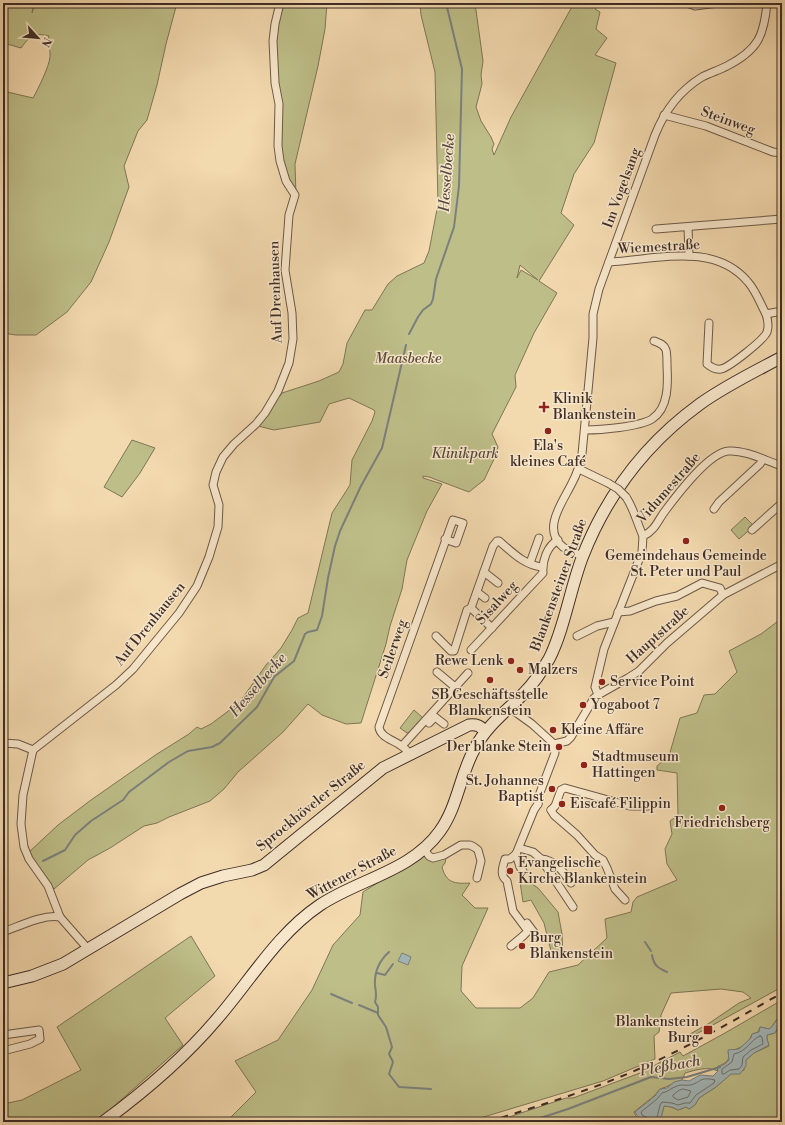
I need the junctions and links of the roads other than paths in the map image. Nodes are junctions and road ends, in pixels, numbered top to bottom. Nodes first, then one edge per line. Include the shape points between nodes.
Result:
1 (280, 3) edge
2 (687, 3) edge
3 (718, 3) edge
4 (767, 3) edge
5 (664, 115) junction
6 (782, 153) edge
7 (782, 219) edge
8 (688, 227) junction
9 (656, 229) dead end
10 (688, 256) junction
11 (609, 262) junction
12 (782, 311) edge
13 (766, 314) junction
14 (709, 323) dead end
15 (654, 341) dead end
16 (782, 356) edge
17 (585, 430) junction
18 (763, 460) junction
19 (782, 466) edge
20 (579, 469) junction
21 (782, 503) edge
22 (714, 509) dead end
23 (752, 530) dead end
24 (643, 536) junction
25 (539, 538) dead end
26 (446, 539) dead end
27 (558, 540) junction
28 (583, 556) junction
29 (530, 563) junction
30 (782, 564) edge
31 (542, 570) junction
32 (484, 572) junction
33 (498, 583) dead end
34 (477, 592) junction
35 (723, 595) junction
36 (484, 598) dead end
37 (471, 608) junction
38 (618, 612) junction
39 (614, 622) junction
40 (492, 628) junction
41 (436, 636) dead end
42 (577, 636) dead end
43 (472, 650) dead end
44 (438, 672) dead end
45 (468, 673) dead end
46 (455, 687) junction
47 (598, 694) junction
48 (510, 706) junction
49 (444, 724) dead end
50 (485, 731) junction
51 (3, 743) edge
52 (554, 744) junction
53 (33, 750) junction
54 (406, 750) junction
55 (538, 804) junction
56 (648, 806) dead end
57 (551, 810) junction
58 (424, 849) junction
59 (517, 851) junction
60 (541, 859) junction
61 (523, 871) dead end
62 (477, 878) dead end
63 (571, 883) dead end
64 (625, 900) dead end
65 (511, 905) junction
66 (573, 907) dead end
67 (60, 916) junction
68 (3, 932) edge
69 (536, 935) dead end
70 (511, 946) dead end
71 (88, 949) junction
72 (3, 984) edge
73 (3, 1035) edge
74 (3, 1051) edge
75 (103, 1122) edge

1 - 53 street, Auf Drenhausen via 273,40 275,83 279,104 278,146 286,181 295,195 289,215 285,270 293,333 288,363 278,391 265,413 234,444 216,472 213,485 218,506 218,527 204,571 179,613 133,669 116,685
2 - 3 street via 695,6
4 - 5 street, Im Vogelsang via 763,30 752,49 738,60 703,77 684,91
5 - 6 street, Steinweg via 706,126 773,152
5 - 11 street, Im Vogelsang
7 - 8 street
8 - 9 street
8 - 10 street
10 - 11 street, Wiemestraße
10 - 13 street, Wiemestraße via 711,258 733,268 749,282
11 - 17 street, Im Vogelsang via 594,308
12 - 13 street
13 - 14 street via 768,328 764,337 726,368 721,369 712,368 707,364
15 - 17 street via 662,343 666,350 668,380 664,404 659,413 651,420 639,423
16 - 28 main road, Blankensteiner Straße via 701,404 658,440 630,471 610,500
17 - 20 street, Im Vogelsang
18 - 19 street, Vidumestraße
18 - 22 street
18 - 24 street, Vidumestraße via 730,451 714,456 701,467 674,499 650,533
20 - 24 street, bridge via 608,483 626,496
20 - 27 street, Im Vogelsang via 554,521 554,532
21 - 23 street
24 - 38 street, Vidumestraße via 642,552
25 - 29 street
26 - 54 street, Seilerweg via 379,726 382,734
27 - 28 street via 565,548
27 - 31 street via 549,547
28 - 48 main road, Blankensteiner Straße via 550,657 535,680
29 - 31 street
29 - 32 street via 520,559 497,541
30 - 35 street, Hauptstraße
31 - 40 street, Sisalweg
32 - 33 street
32 - 34 street
34 - 36 street
34 - 37 street
35 - 38 street via 720,588 702,583 676,596 630,612
35 - 47 street, Hauptstraße via 639,671
37 - 40 street
37 - 41 street via 467,610 454,651
38 - 39 street, Vidumestraße
39 - 42 street via 597,626
39 - 47 street, Vidumestraße via 596,680 595,688
40 - 43 street, Sisalweg
44 - 46 street
45 - 46 street
46 - 54 street
47 - 52 street, Hauptstraße via 568,741
48 - 50 main road, Wittener Straße
48 - 52 street
49 - 54 street via 435,716
50 - 54 main road, Sprockhöveler Straße via 475,724 469,724
50 - 58 main road, Wittener Straße via 474,750 447,820
51 - 53 street via 18,744
52 - 55 street via 555,752
53 - 67 street via 23,795 21,824 24,847 32,865 48,886
54 - 71 main road, Sprockhöveler Straße via 264,865 212,879 190,888
55 - 57 street
55 - 59 street
56 - 57 street via 630,806 563,789
57 - 64 street via 602,860 615,889
58 - 62 street via 433,858 461,845 474,847 478,850 481,861
58 - 75 main road, Wittener Straße via 405,863 333,897 306,916 282,938 200,1039 150,1085
59 - 60 street via 533,852
59 - 61 street
59 - 65 street via 510,859 505,859 502,874 508,885
60 - 63 street via 563,870
60 - 66 street
65 - 69 street
65 - 70 street via 528,931
67 - 68 street via 41,918
67 - 71 street
71 - 72 main road, Sprockhöveler Straße via 62,964
73 - 74 street via 39,1030 40,1039

